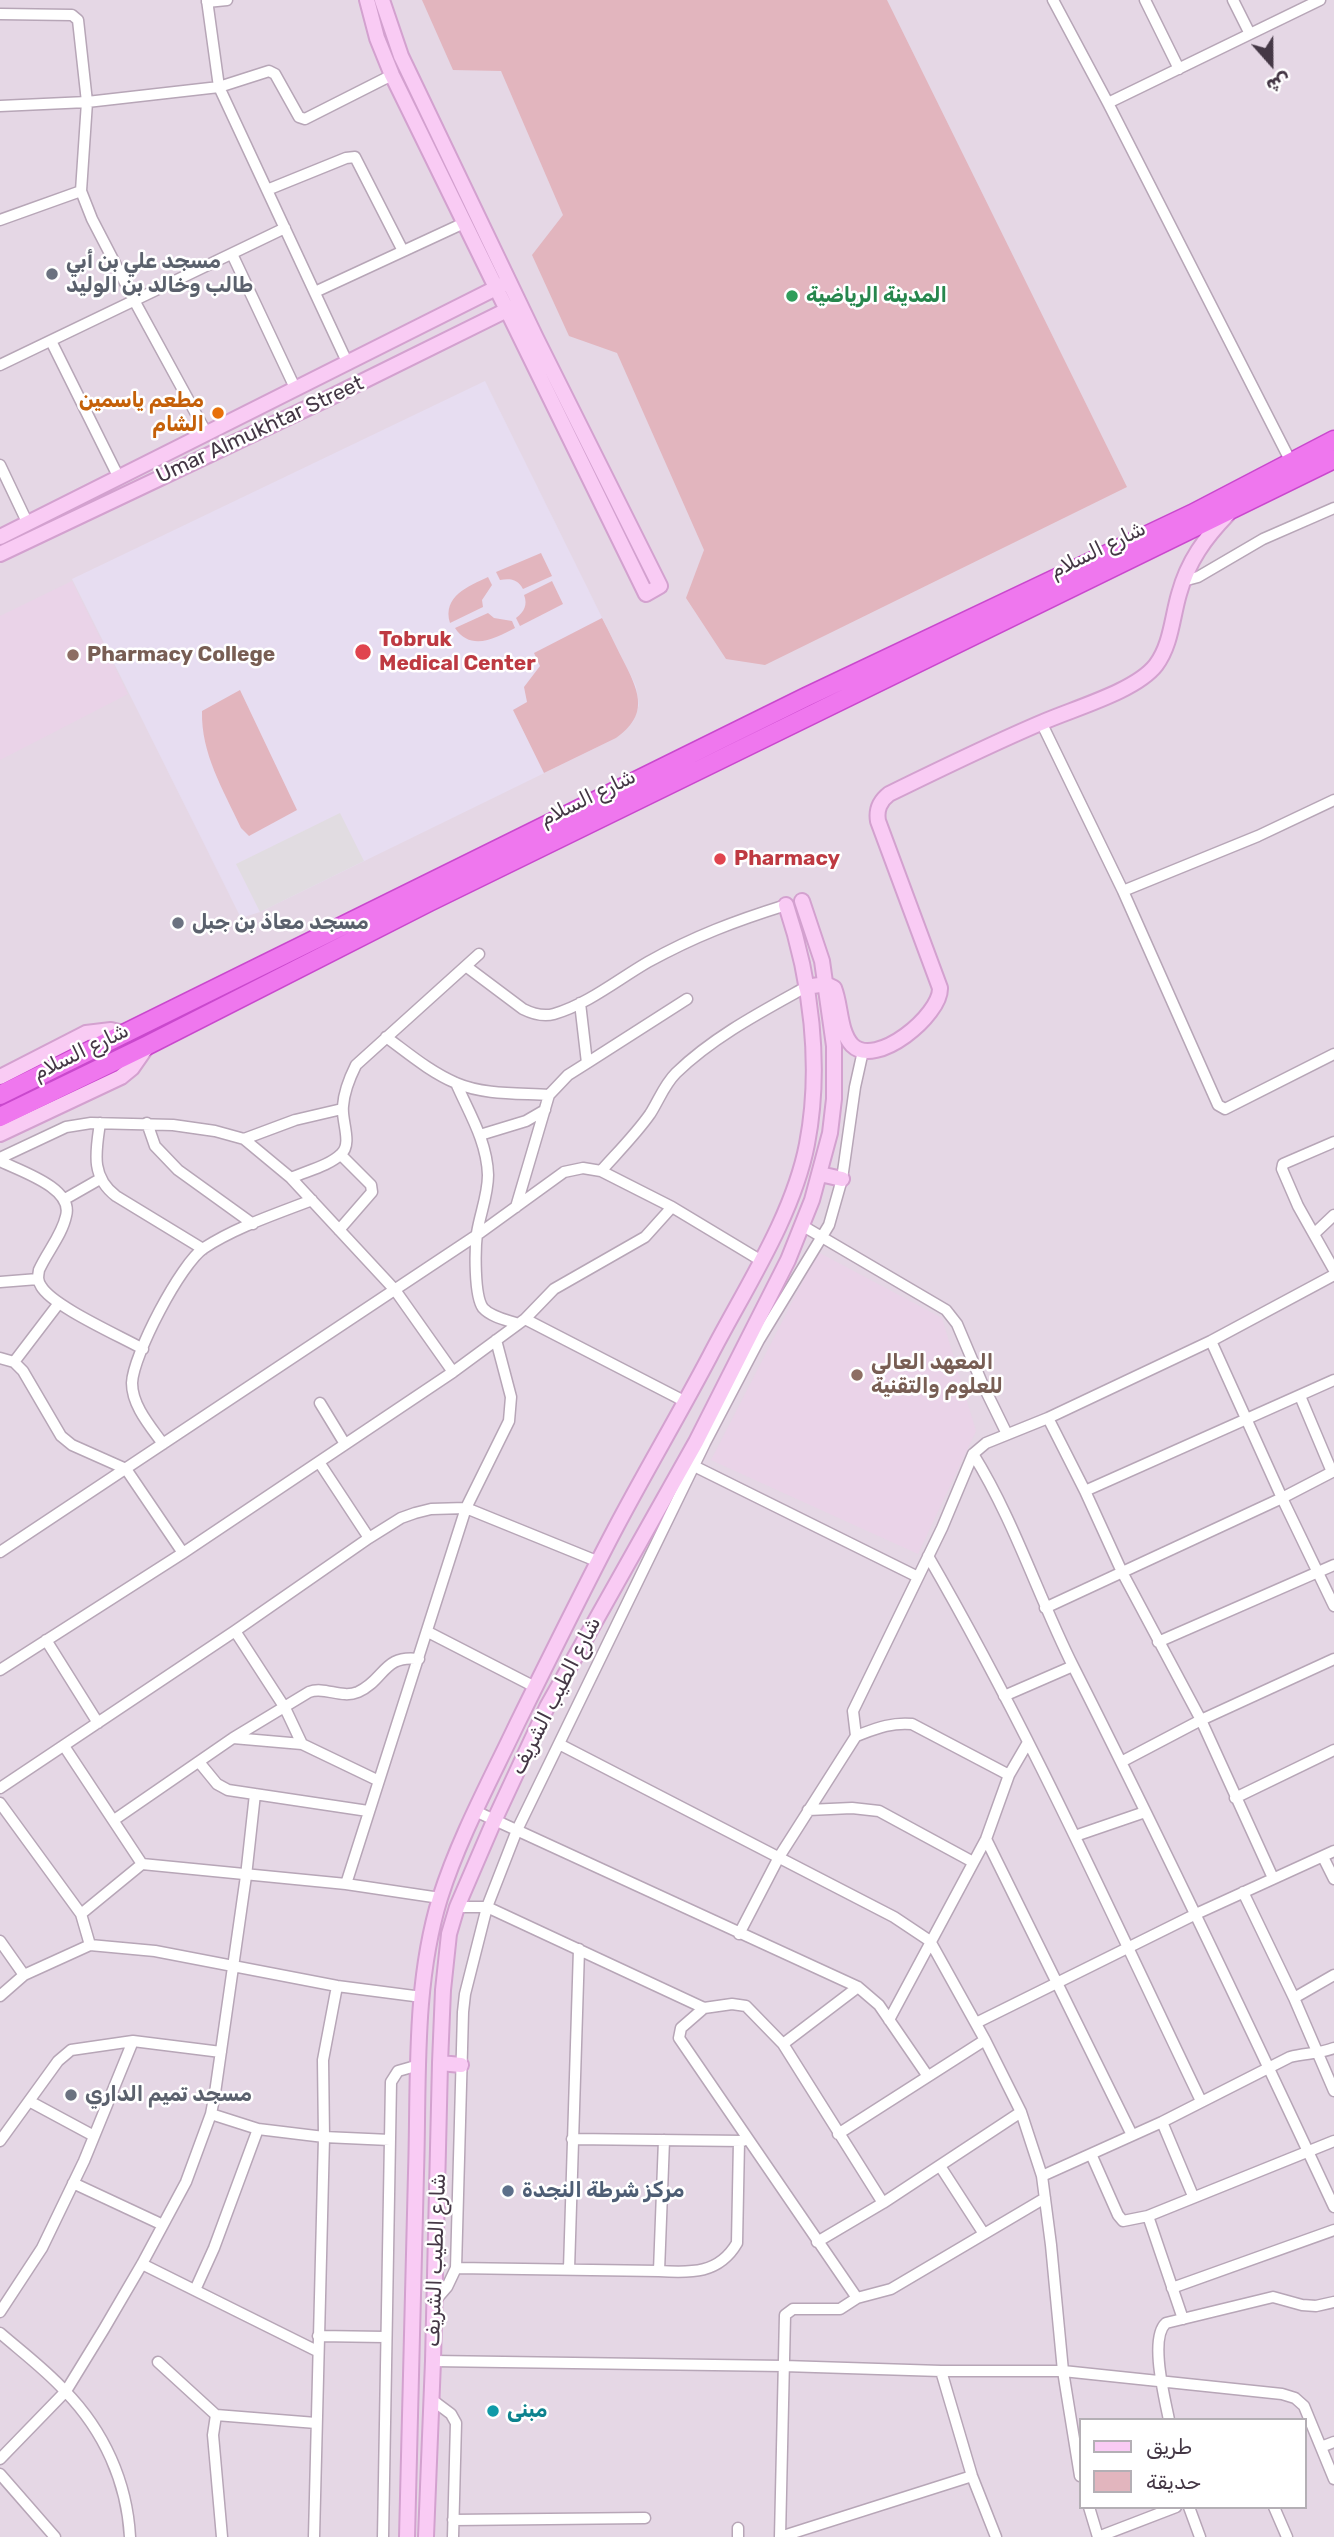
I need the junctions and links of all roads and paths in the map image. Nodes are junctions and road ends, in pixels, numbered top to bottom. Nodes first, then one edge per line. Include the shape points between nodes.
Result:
1 (227, 0) edge
2 (367, 0) edge
3 (382, 0) edge
4 (1052, 0) edge
5 (1145, 0) edge
6 (1233, 0) edge
7 (1320, 0) edge
8 (207, 1) edge
9 (0, 14) edge
10 (1250, 34) junction
11 (1179, 69) junction
12 (392, 75) junction
13 (219, 87) junction
14 (87, 102) junction
15 (1108, 103) junction
16 (0, 106) edge
17 (267, 190) junction
18 (81, 191) junction
19 (0, 220) edge
20 (464, 223) junction
21 (285, 228) junction
22 (403, 251) junction
23 (232, 254) junction
24 (510, 282) junction
25 (496, 289) junction
26 (315, 292) junction
27 (135, 302) junction
28 (520, 303) junction
29 (506, 311) junction
30 (51, 341) junction
31 (348, 364) junction
32 (0, 365) edge
33 (296, 390) junction
34 (207, 434) junction
35 (1334, 440) edge
36 (1334, 459) edge
37 (1291, 462) junction
38 (0, 465) edge
39 (119, 478) junction
40 (1334, 508) edge
41 (1230, 512) junction
42 (1196, 520) junction
43 (28, 524) junction
44 (0, 537) edge
45 (0, 554) edge
46 (1183, 581) junction
47 (1041, 722) junction
48 (1334, 800) edge
49 (1123, 891) junction
50 (802, 901) dead end
51 (786, 905) joint
52 (479, 954) dead end
53 (467, 967) junction
54 (826, 984) junction
55 (806, 987) junction
56 (687, 999) dead end
57 (580, 1003) junction
58 (202, 1007) junction
59 (127, 1034) junction
60 (386, 1037) junction
61 (148, 1045) junction
62 (863, 1051) junction
63 (1334, 1054) edge
64 (587, 1063) junction
65 (0, 1077) edge
66 (456, 1083) junction
67 (0, 1095) edge
68 (549, 1095) junction
69 (342, 1109) junction
70 (545, 1110) junction
71 (0, 1117) edge
72 (100, 1123) junction
73 (147, 1123) junction
74 (0, 1134) edge
75 (480, 1135) junction
76 (244, 1139) junction
77 (1334, 1142) edge
78 (341, 1154) junction
79 (0, 1160) edge
80 (601, 1171) junction
81 (820, 1174) junction
82 (291, 1178) junction
83 (100, 1179) junction
84 (842, 1179) junction
85 (65, 1199) junction
86 (312, 1200) junction
87 (515, 1207) junction
88 (672, 1207) junction
89 (1334, 1215) edge
90 (253, 1224) junction
91 (803, 1226) junction
92 (340, 1230) junction
93 (1315, 1233) junction
94 (477, 1235) junction
95 (823, 1236) junction
96 (202, 1249) junction
97 (760, 1260) junction
98 (1334, 1272) edge
99 (38, 1279) junction
100 (0, 1282) edge
101 (395, 1290) junction
102 (59, 1303) junction
103 (521, 1321) junction
104 (496, 1340) junction
105 (1211, 1341) junction
106 (143, 1349) junction
107 (0, 1358) edge
108 (13, 1362) junction
109 (453, 1372) junction
110 (1334, 1380) edge
111 (1300, 1396) junction
112 (685, 1402) junction
113 (320, 1403) dead end
114 (709, 1415) junction
115 (1048, 1418) junction
116 (1246, 1420) junction
117 (669, 1433) junction
118 (1007, 1434) junction
119 (696, 1441) junction
120 (163, 1444) junction
121 (345, 1444) junction
122 (973, 1454) junction
123 (319, 1462) junction
124 (694, 1466) junction
125 (126, 1469) junction
126 (1333, 1471) edge
127 (1085, 1492) junction
128 (1282, 1498) junction
129 (466, 1508) junction
130 (369, 1538) junction
131 (0, 1552) edge
132 (183, 1553) junction
133 (928, 1556) junction
134 (599, 1562) junction
135 (1334, 1565) edge
136 (1122, 1572) junction
137 (1318, 1573) junction
138 (918, 1577) junction
139 (1334, 1606) edge
140 (1045, 1608) junction
141 (235, 1631) junction
142 (428, 1632) junction
143 (46, 1640) junction
144 (1158, 1642) junction
145 (1334, 1658) edge
146 (418, 1659) junction
147 (1073, 1666) junction
148 (0, 1670) edge
149 (535, 1687) junction
150 (1004, 1696) junction
151 (285, 1708) junction
152 (1200, 1720) junction
153 (98, 1723) junction
154 (856, 1736) junction
155 (233, 1738) junction
156 (302, 1744) junction
157 (558, 1744) junction
158 (1027, 1744) junction
159 (64, 1746) junction
160 (1334, 1750) edge
161 (1123, 1761) junction
162 (199, 1762) junction
163 (1009, 1775) junction
164 (377, 1780) junction
165 (0, 1788) edge
166 (255, 1794) junction
167 (1236, 1798) junction
168 (0, 1803) edge
169 (808, 1810) junction
170 (368, 1811) junction
171 (475, 1811) junction
172 (1145, 1812) junction
173 (114, 1820) junction
174 (494, 1821) junction
175 (517, 1830) junction
176 (1075, 1836) junction
177 (986, 1839) junction
178 (1334, 1851) edge
179 (779, 1857) junction
180 (1323, 1857) junction
181 (973, 1862) junction
182 (142, 1864) junction
183 (246, 1876) junction
184 (1273, 1878) junction
185 (1334, 1879) edge
186 (346, 1884) junction
187 (1243, 1892) junction
188 (440, 1898) junction
189 (457, 1907) junction
190 (487, 1908) junction
191 (81, 1914) junction
192 (1196, 1914) junction
193 (739, 1934) junction
194 (0, 1941) edge
195 (930, 1941) junction
196 (89, 1945) junction
197 (1127, 1948) junction
198 (579, 1949) junction
199 (233, 1965) junction
200 (24, 1975) junction
201 (1334, 1975) edge
202 (1056, 1982) junction
203 (337, 1986) junction
204 (858, 1987) junction
205 (0, 1996) edge
206 (422, 1997) junction
207 (1294, 1998) junction
208 (704, 2008) junction
209 (889, 2020) junction
210 (976, 2023) junction
211 (985, 2040) junction
212 (133, 2041) junction
213 (783, 2044) junction
214 (1334, 2048) edge
215 (221, 2052) junction
216 (1320, 2054) junction
217 (440, 2063) junction
218 (461, 2065) junction
219 (419, 2066) junction
220 (1269, 2068) junction
221 (927, 2075) junction
222 (1334, 2091) edge
223 (29, 2101) junction
224 (1201, 2101) junction
225 (1021, 2112) junction
226 (211, 2114) junction
227 (1162, 2122) junction
228 (257, 2129) junction
229 (838, 2134) junction
230 (1132, 2135) junction
231 (94, 2136) junction
232 (324, 2137) junction
233 (572, 2139) junction
234 (390, 2140) junction
235 (664, 2140) junction
236 (0, 2141) edge
237 (744, 2141) junction
238 (1334, 2141) edge
239 (1308, 2151) junction
240 (1091, 2154) junction
241 (940, 2166) junction
242 (416, 2168) junction
243 (439, 2168) junction
244 (1042, 2176) junction
245 (73, 2183) junction
246 (1193, 2196) junction
247 (1045, 2198) junction
248 (883, 2203) junction
249 (1334, 2207) edge
250 (415, 2209) junction
251 (438, 2211) junction
252 (1148, 2216) junction
253 (163, 2225) junction
254 (1334, 2230) edge
255 (984, 2234) junction
256 (817, 2242) junction
257 (142, 2264) junction
258 (456, 2268) junction
259 (569, 2269) junction
260 (659, 2271) junction
261 (1172, 2288) junction
262 (195, 2290) junction
263 (857, 2298) junction
264 (434, 2302) junction
265 (1334, 2302) edge
266 (0, 2312) edge
267 (1182, 2319) junction
268 (0, 2333) edge
269 (318, 2336) junction
270 (385, 2337) junction
271 (317, 2351) junction
272 (433, 2361) junction
273 (158, 2362) dead end
274 (784, 2366) junction
275 (941, 2371) junction
276 (1063, 2371) junction
277 (1161, 2383) junction
278 (66, 2391) junction
279 (430, 2399) junction
280 (216, 2415) junction
281 (1169, 2418) edge
282 (316, 2423) junction
283 (1334, 2442) edge
284 (1321, 2447) junction
285 (0, 2459) edge
286 (1078, 2464) edge
287 (0, 2474) edge
288 (972, 2476) junction
289 (1334, 2479) edge
290 (1089, 2509) edge
291 (1171, 2509) edge
292 (1190, 2509) edge
293 (1275, 2509) edge
294 (645, 2518) dead end
295 (453, 2520) junction
296 (55, 2537) edge
297 (130, 2537) edge
298 (222, 2537) edge
299 (314, 2537) edge
300 (383, 2537) edge
301 (407, 2537) edge
302 (426, 2537) edge
303 (453, 2537) edge
304 (996, 2537) edge
305 (1098, 2537) edge
306 (1200, 2537) edge
307 (1287, 2537) edge

1 - 8 street
2 - 12 main road
3 - 24 main road via 401,56
4 - 15 street
5 - 11 street
6 - 10 street
7 - 10 street
8 - 13 street
9 - 14 street via 76,17
10 - 11 street
11 - 15 street
12 - 13 street via 305,119 299,117 273,72
12 - 20 main road
13 - 14 street
13 - 17 street
14 - 16 street
14 - 18 street
15 - 37 street
17 - 21 street
17 - 22 street via 355,158
18 - 19 street
18 - 27 street
20 - 22 street
20 - 25 main road
21 - 23 street
21 - 26 street
22 - 26 street
23 - 27 street
23 - 33 street
24 - 25 main road, Umar Almukhtar Street
24 - 28 main road
25 - 29 main road
25 - 31 main road, Umar Almukhtar Street
26 - 31 street
27 - 30 street
27 - 34 street
28 - 29 main road, Umar Almukhtar Street
28 - 29 main road via 660,586 646,594
29 - 45 main road, Umar Almukhtar Street
30 - 32 street
30 - 39 street
31 - 33 main road, Umar Almukhtar Street
33 - 34 main road, Umar Almukhtar Street
34 - 39 main road, Umar Almukhtar Street
35 - 37 highway
36 - 41 highway
37 - 42 highway
38 - 43 street
39 - 43 main road, Umar Almukhtar Street
40 - 46 street
41 - 42 highway
41 - 46 main road via 1199,546
42 - 58 highway, شارع السلام via 717,760
43 - 44 main road, Umar Almukhtar Street
46 - 47 main road via 1168,642 1150,672 1125,688
47 - 49 street
47 - 62 main road via 889,794 879,806 878,821 940,993 931,1012 902,1037 881,1049
48 - 49 street
49 - 63 street via 1222,1108
50 - 54 main road, شارع الطيب الشريف
51 - 55 main road, شارع الطيب الشريف
51 - 57 street via 700,935
52 - 53 street
53 - 57 street via 531,1014 551,1015
53 - 60 street
54 - 55 main road
54 - 62 main road via 836,991 847,1038
54 - 81 main road, شارع الطيب الشريف via 834,1031 834,1087
55 - 80 street via 741,1024 676,1073 641,1125
55 - 97 main road, شارع الطيب الشريف via 814,1056 806,1149 789,1204
56 - 64 street
57 - 64 street
58 - 59 highway, شارع السلام
58 - 61 highway, شارع السلام
59 - 65 main road via 111,1030 86,1033
59 - 67 highway, شارع السلام
60 - 66 street
60 - 69 street via 356,1065 346,1084
61 - 71 highway, شارع السلام
61 - 74 main road via 121,1077
62 - 84 street
64 - 68 street
66 - 68 street via 489,1091
66 - 75 street
68 - 70 street
69 - 76 street
69 - 78 street via 346,1144
70 - 75 street
70 - 87 street
72 - 73 street
72 - 79 street via 66,1127
72 - 83 street via 95,1155
73 - 76 street
73 - 90 street via 155,1146 178,1170
75 - 94 street via 488,1177
76 - 82 street
77 - 93 street via 1283,1164 1298,1206
78 - 82 street
78 - 92 street via 371,1185 372,1192
79 - 85 street via 52,1187
80 - 87 street via 564,1172
80 - 88 street
81 - 84 main road
81 - 91 main road, شارع الطيب الشريف
82 - 86 street
83 - 85 street
83 - 96 street via 116,1196
84 - 95 street
85 - 99 street via 66,1217
86 - 90 street
86 - 92 street
87 - 94 street
88 - 97 street
88 - 103 street via 645,1237 554,1289
89 - 93 street
90 - 96 street
91 - 95 street
91 - 114 main road, شارع الطيب الشريف
92 - 101 street
93 - 98 street
94 - 101 street
94 - 103 street via 477,1294 482,1306 490,1313
95 - 118 street via 946,1310 957,1324
95 - 124 street via 759,1340
96 - 106 street via 180,1274
97 - 112 main road, شارع الطيب الشريف
98 - 105 street
99 - 100 street
99 - 102 street
101 - 109 street
101 - 120 street
102 - 106 street
102 - 108 street
103 - 104 street
103 - 112 street
104 - 109 street
104 - 129 street via 511,1413
105 - 115 street
105 - 116 street
106 - 120 street via 132,1382 134,1395
107 - 108 street
108 - 125 street via 61,1436
109 - 121 street
110 - 111 street
111 - 116 street
111 - 126 street
112 - 114 main road via 694,1415
112 - 117 main road, شارع الطيب الشريف
113 - 121 street
114 - 119 main road, شارع الطيب الشريف
115 - 118 street
115 - 127 street
116 - 127 street
116 - 128 street
117 - 119 main road via 681,1430
117 - 134 main road, شارع الطيب الشريف
118 - 122 street
119 - 174 main road, شارع الطيب الشريف via 547,1707
120 - 125 street
121 - 123 street
122 - 133 street
122 - 140 street via 990,1482
123 - 130 street
123 - 132 street
124 - 138 street
124 - 157 street
125 - 131 street
125 - 132 street
126 - 128 street
127 - 136 street
128 - 136 street
128 - 137 street
129 - 130 street via 415,1513
129 - 134 street
129 - 142 street
130 - 141 street
132 - 143 street
133 - 138 street
133 - 150 street
134 - 149 main road, شارع الطيب الشريف
135 - 137 street
136 - 140 street
136 - 144 street
137 - 139 street
137 - 144 street
138 - 154 street via 853,1712
140 - 147 street
141 - 151 street
141 - 153 street
142 - 146 street
142 - 149 street
143 - 148 street
143 - 153 street
144 - 152 street
145 - 152 street
146 - 151 street via 397,1660 356,1693 314,1690
146 - 164 street
147 - 150 street
147 - 161 street
149 - 171 main road, شارع الطيب الشريف
150 - 158 street
151 - 155 street
151 - 156 street
152 - 161 street
152 - 167 street
153 - 159 street
154 - 163 street via 898,1723 912,1724
154 - 169 street
155 - 156 street
155 - 162 street
156 - 164 street
157 - 175 street
157 - 179 street
158 - 163 street
158 - 176 street
159 - 165 street
159 - 173 street
160 - 167 street
161 - 172 street
162 - 166 street via 222,1788
162 - 173 street
163 - 177 street
164 - 170 street
166 - 170 street
166 - 183 street
167 - 184 street
168 - 191 street
169 - 179 street
169 - 181 street via 879,1811
170 - 186 street
171 - 174 street
171 - 188 main road, شارع الطيب الشريف
172 - 176 street
172 - 192 street
173 - 182 street
174 - 175 street
174 - 189 main road, شارع الطيب الشريف
175 - 190 street
175 - 193 street
176 - 197 street
177 - 181 street
177 - 202 street
178 - 180 street
179 - 193 street
179 - 195 street
180 - 184 street
180 - 185 street
181 - 195 street
182 - 183 street
182 - 191 street
183 - 186 street
183 - 199 street
184 - 187 street
186 - 188 street
187 - 192 street
187 - 207 street
188 - 206 main road, شارع الطيب الشريف
189 - 190 street
189 - 217 main road, شارع الطيب الشريف via 445,1958
190 - 198 street
190 - 218 street via 465,1994
191 - 196 street
192 - 197 street
192 - 220 street
193 - 204 street
194 - 200 street
195 - 209 street
195 - 210 street
196 - 199 street
196 - 200 street
197 - 202 street
197 - 224 street
198 - 208 street
198 - 233 street
199 - 203 street
199 - 215 street
200 - 205 street
201 - 207 street
202 - 210 street
202 - 230 street
203 - 206 street
203 - 232 street via 323,2070
204 - 209 street
204 - 213 street
206 - 219 main road, شارع الطيب الشريف
207 - 216 street
208 - 213 street via 746,2006
208 - 237 street via 678,2035
209 - 221 street
210 - 211 street
211 - 221 street
211 - 225 street
212 - 215 street
212 - 223 street via 64,2054
212 - 231 street
213 - 229 street
214 - 216 street
215 - 226 street
216 - 220 street via 1290,2057
216 - 222 street
217 - 218 main road
217 - 243 main road, شارع الطيب الشريف
218 - 258 street
219 - 234 street via 403,2069 391,2082
219 - 242 main road, شارع الطيب الشريف
220 - 224 street
220 - 239 street
221 - 229 street
223 - 231 street
223 - 236 street
224 - 227 street
225 - 241 street
225 - 244 street
226 - 228 street
226 - 253 street via 186,2182
227 - 230 street
227 - 246 street
228 - 232 street
228 - 262 street
229 - 248 street
230 - 240 street
231 - 245 street
232 - 234 street
232 - 269 street
233 - 235 street
233 - 259 street
234 - 270 street
235 - 237 street
235 - 260 street
237 - 256 street
237 - 260 street via 737,2243 732,2252 702,2271
238 - 239 street
239 - 246 street
239 - 249 street
240 - 244 street
240 - 252 street via 1120,2218
241 - 248 street
241 - 255 street
242 - 243 main road via 429,2178
242 - 250 main road, شارع الطيب الشريف
243 - 251 main road, شارع الطيب الشريف
244 - 247 street
245 - 253 street
245 - 266 street via 42,2248
246 - 252 street
247 - 255 street
247 - 276 street
248 - 256 street
250 - 251 main road via 429,2203
250 - 301 main road, شارع الطيب الشريف
251 - 264 main road, شارع الطيب الشريف
252 - 261 street
253 - 257 street
254 - 261 street
255 - 263 street via 891,2289
256 - 263 street
257 - 262 street
257 - 278 street
258 - 259 street
258 - 264 street
259 - 260 street
261 - 267 street
262 - 271 street
263 - 274 street via 836,2310 788,2311
264 - 272 main road, شارع الطيب الشريف
265 - 267 street via 1302,2305 1273,2297
267 - 277 street via 1166,2323 1158,2332
268 - 278 street
269 - 270 street
269 - 271 street
270 - 300 street
271 - 282 street
272 - 274 street
272 - 279 main road, شارع الطيب الشريف
273 - 280 street
274 - 275 street
274 - 288 street via 780,2537
275 - 276 street
275 - 288 street
276 - 277 street
276 - 286 street
277 - 281 street
277 - 284 street via 1295,2398 1304,2406
278 - 285 street
278 - 297 street via 113,2460 129,2514
279 - 295 street via 451,2414 456,2424
279 - 302 main road, شارع الطيب الشريف
280 - 282 street
280 - 298 street via 213,2435
282 - 299 street
283 - 284 street
284 - 289 street
287 - 296 street
288 - 304 street
290 - 305 street
291 - 305 street
292 - 306 street
293 - 307 street
294 - 295 street
295 - 303 street

